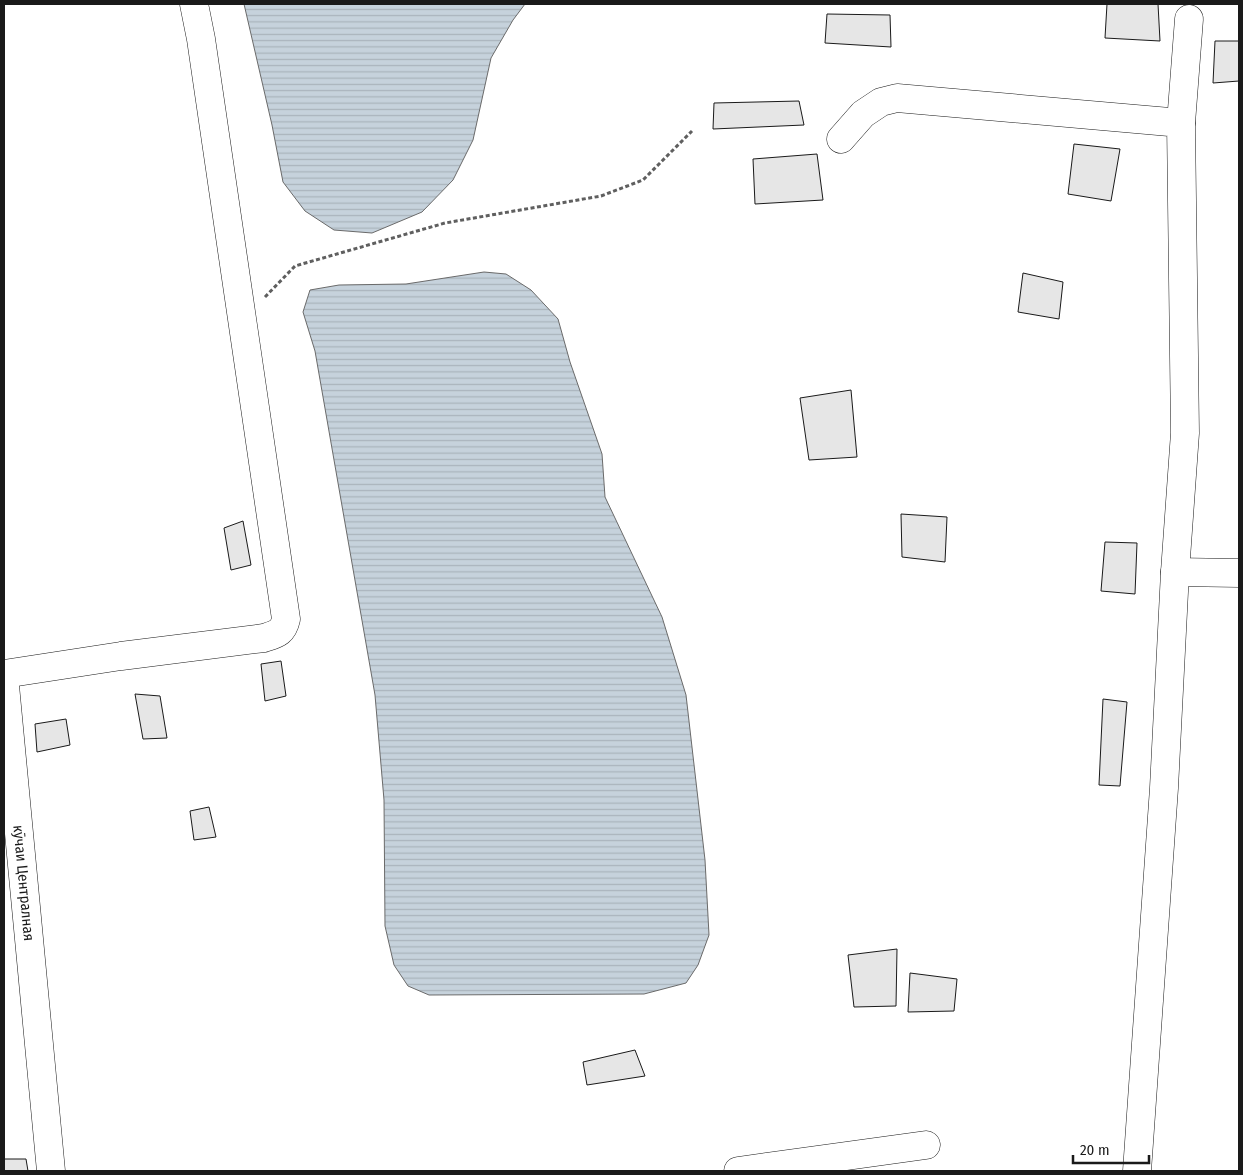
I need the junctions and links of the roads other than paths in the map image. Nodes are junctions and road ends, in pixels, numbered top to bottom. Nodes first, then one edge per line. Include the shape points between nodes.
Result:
1 (194, 4) edge
2 (1189, 19) dead end
3 (1181, 123) junction
4 (841, 139) dead end
5 (1175, 572) junction
6 (1239, 573) edge
7 (4, 675) edge
8 (926, 1145) dead end
9 (51, 1171) edge
10 (738, 1171) edge
11 (1137, 1171) edge

1 - 7 street via 285,625 281,631 264,638
2 - 3 street
3 - 4 street via 897,98 880,102 863,114
3 - 5 street via 1185,433
5 - 6 street
5 - 11 street via 1164,788
7 - 9 street, кӯчаи Централная
8 - 10 street

